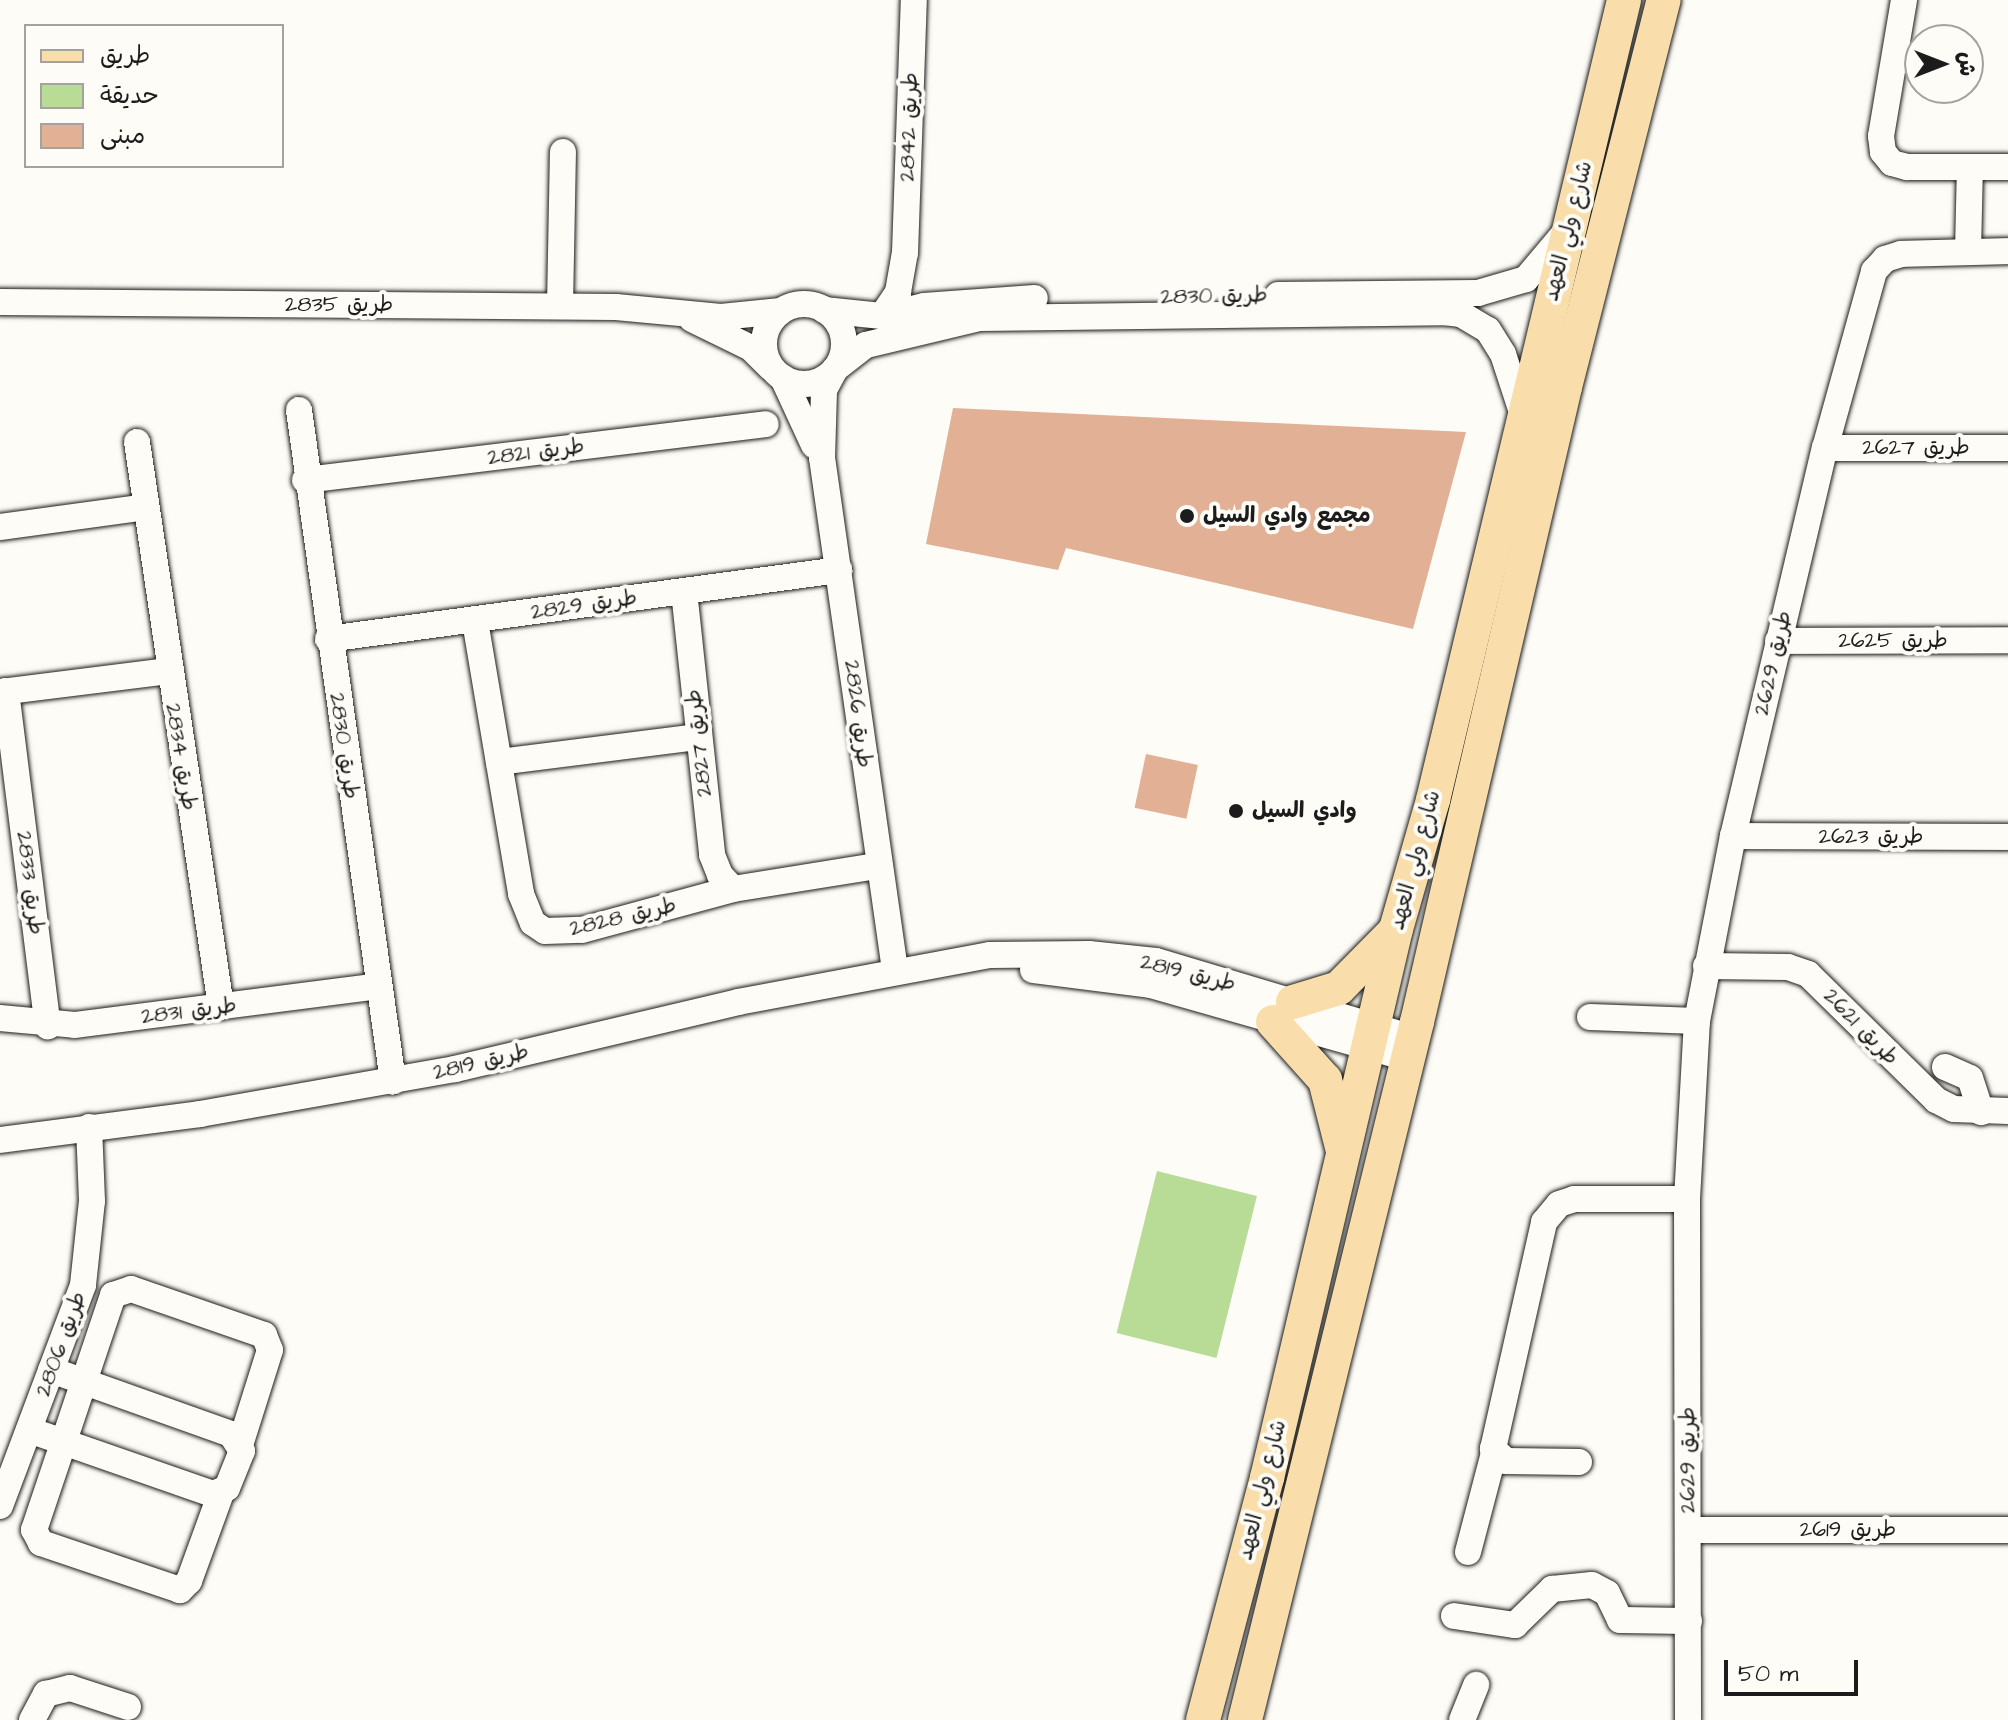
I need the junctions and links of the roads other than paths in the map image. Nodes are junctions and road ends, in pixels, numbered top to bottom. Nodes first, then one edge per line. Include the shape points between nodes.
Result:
1 (914, 0) edge
2 (1624, 0) edge
3 (1664, 0) edge
4 (1904, 0) edge
5 (563, 152) dead end
6 (1975, 167) junction
7 (2008, 167) edge
8 (1573, 218) junction
9 (2008, 251) edge
10 (1973, 252) junction
11 (905, 253) junction
12 (0, 302) edge
13 (560, 306) junction
14 (824, 310) junction
15 (781, 311) junction
16 (678, 312) junction
17 (882, 316) junction
18 (924, 317) junction
19 (835, 369) junction
20 (779, 375) junction
21 (299, 410) dead end
22 (1522, 412) junction
23 (766, 424) dead end
24 (137, 442) dead end
25 (1825, 448) junction
26 (2008, 448) edge
27 (822, 458) junction
28 (305, 480) junction
29 (146, 507) junction
30 (0, 527) edge
31 (839, 570) junction
32 (684, 591) junction
33 (475, 621) junction
34 (328, 639) junction
35 (2008, 640) edge
36 (1778, 641) junction
37 (168, 671) junction
38 (3, 692) edge
39 (697, 737) junction
40 (499, 762) junction
41 (1733, 836) junction
42 (2008, 837) edge
43 (877, 866) junction
44 (733, 889) junction
45 (1396, 929) junction
46 (1706, 966) junction
47 (895, 970) junction
48 (378, 986) junction
49 (221, 1007) junction
50 (1283, 1012) junction
51 (1590, 1017) dead end
52 (0, 1018) edge
53 (1697, 1021) junction
54 (48, 1026) junction
55 (1391, 1045) junction
56 (1945, 1067) dead end
57 (393, 1081) junction
58 (2008, 1111) edge
59 (1981, 1112) junction
60 (89, 1127) junction
61 (0, 1140) edge
62 (1342, 1150) junction
63 (1687, 1199) junction
64 (51, 1370) junction
65 (84, 1381) junction
66 (29, 1430) junction
67 (64, 1442) junction
68 (241, 1442) junction
69 (1494, 1453) junction
70 (1579, 1462) dead end
71 (221, 1493) junction
72 (0, 1506) edge
73 (1689, 1530) junction
74 (2008, 1530) edge
75 (1468, 1552) dead end
76 (1454, 1616) dead end
77 (1689, 1621) junction
78 (1476, 1685) dead end
79 (128, 1707) dead end
80 (32, 1720) edge
81 (1203, 1720) edge
82 (1245, 1720) edge
83 (1462, 1720) edge
84 (1688, 1720) edge

1 - 11 street, طريق 2842
2 - 8 main road, شارع ولي العهد
3 - 55 main road, شارع ولي العهد
4 - 6 street via 1881,136 1883,152 1899,166
5 - 13 street
6 - 7 street
6 - 10 street
8 - 18 street, طريق 2830 via 1537,271 1515,284 1478,293 997,298
8 - 22 main road, شارع ولي العهد
9 - 10 street, طريق 2629
10 - 25 street, طريق 2629 via 1901,254 1879,264
11 - 17 street, طريق 2842 via 898,292
11 - 18 street, طريق 2842
12 - 13 street, طريق 2835
13 - 16 street, طريق 2835
14 - 15 street via 803,304
14 - 17 street, طريق 2830
14 - 19 street via 843,337
15 - 16 street, طريق 2835 via 721,317
15 - 20 street via 764,339
16 - 20 street, طريق 2835 via 751,348
17 - 18 street, طريق 2830
18 - 19 street, طريق 2830 via 866,345
18 - 22 street, طريق 2830 via 1461,314 1488,330
19 - 20 street via 816,382
19 - 27 street, طريق 2826 via 824,390
20 - 27 street, طريق 2826
21 - 28 street, طريق 2830
22 - 45 main road, شارع ولي العهد via 1433,800
23 - 28 street, طريق 2821
24 - 29 street, طريق 2834
25 - 26 street, طريق 2627
25 - 36 street, طريق 2629
27 - 31 street, طريق 2826
28 - 34 street, طريق 2830
29 - 30 street
29 - 37 street, طريق 2834
31 - 32 street, طريق 2829
31 - 43 street, طريق 2826
32 - 33 street, طريق 2829
32 - 39 street, طريق 2827
33 - 34 street, طريق 2829
33 - 40 street, طريق 2828
34 - 48 street, طريق 2830
35 - 36 street, طريق 2625
36 - 41 street, طريق 2629
37 - 38 street, طريق 2833
37 - 49 street, طريق 2834
38 - 54 street, طريق 2833
39 - 40 street
39 - 44 street, طريق 2827 via 712,855
40 - 44 street, طريق 2828 via 525,909 545,931 582,930
41 - 42 street, طريق 2623
41 - 46 street, طريق 2629
43 - 44 street, طريق 2828
43 - 47 street, طريق 2826
45 - 50 main road via 1356,976
45 - 55 main road, شارع ولي العهد
46 - 53 street, طريق 2629
46 - 59 street, طريق 2621 via 1788,967 1808,974 1929,1095 1954,1109
47 - 50 street, طريق 2819 via 990,955 1154,973
47 - 57 street, طريق 2819
48 - 49 street, طريق 2831
48 - 57 street, طريق 2830
49 - 54 street, طريق 2831
50 - 55 street, طريق 2819
50 - 62 main road via 1325,1080
51 - 53 street
52 - 54 street, طريق 2831
53 - 63 street, طريق 2629
55 - 62 main road, شارع ولي العهد
55 - 82 main road, شارع ولي العهد via 1346,1304
56 - 59 street via 1970,1078
57 - 60 street, طريق 2819
58 - 59 street, طريق 2621
60 - 61 street, طريق 2819
60 - 64 street, طريق 2806 via 92,1201 83,1285
62 - 81 main road, شارع ولي العهد via 1267,1478
63 - 69 street via 1574,1199 1547,1215
63 - 73 street, طريق 2629
64 - 65 street
64 - 66 street, طريق 2806
65 - 67 street
65 - 68 street
65 - 68 street via 113,1295 121,1290 264,1335 270,1350
66 - 67 street
66 - 72 street, طريق 2806
67 - 71 street
67 - 71 street via 37,1516 34,1530 41,1543 168,1591 180,1590 189,1581
68 - 71 street via 242,1451
69 - 70 street via 1506,1461
69 - 75 street
73 - 74 street, طريق 2619
73 - 77 street, طريق 2629
76 - 77 street via 1515,1625 1552,1589 1592,1585 1607,1593 1620,1620
77 - 84 street, طريق 2629
78 - 83 street
79 - 80 street via 70,1688 46,1694

